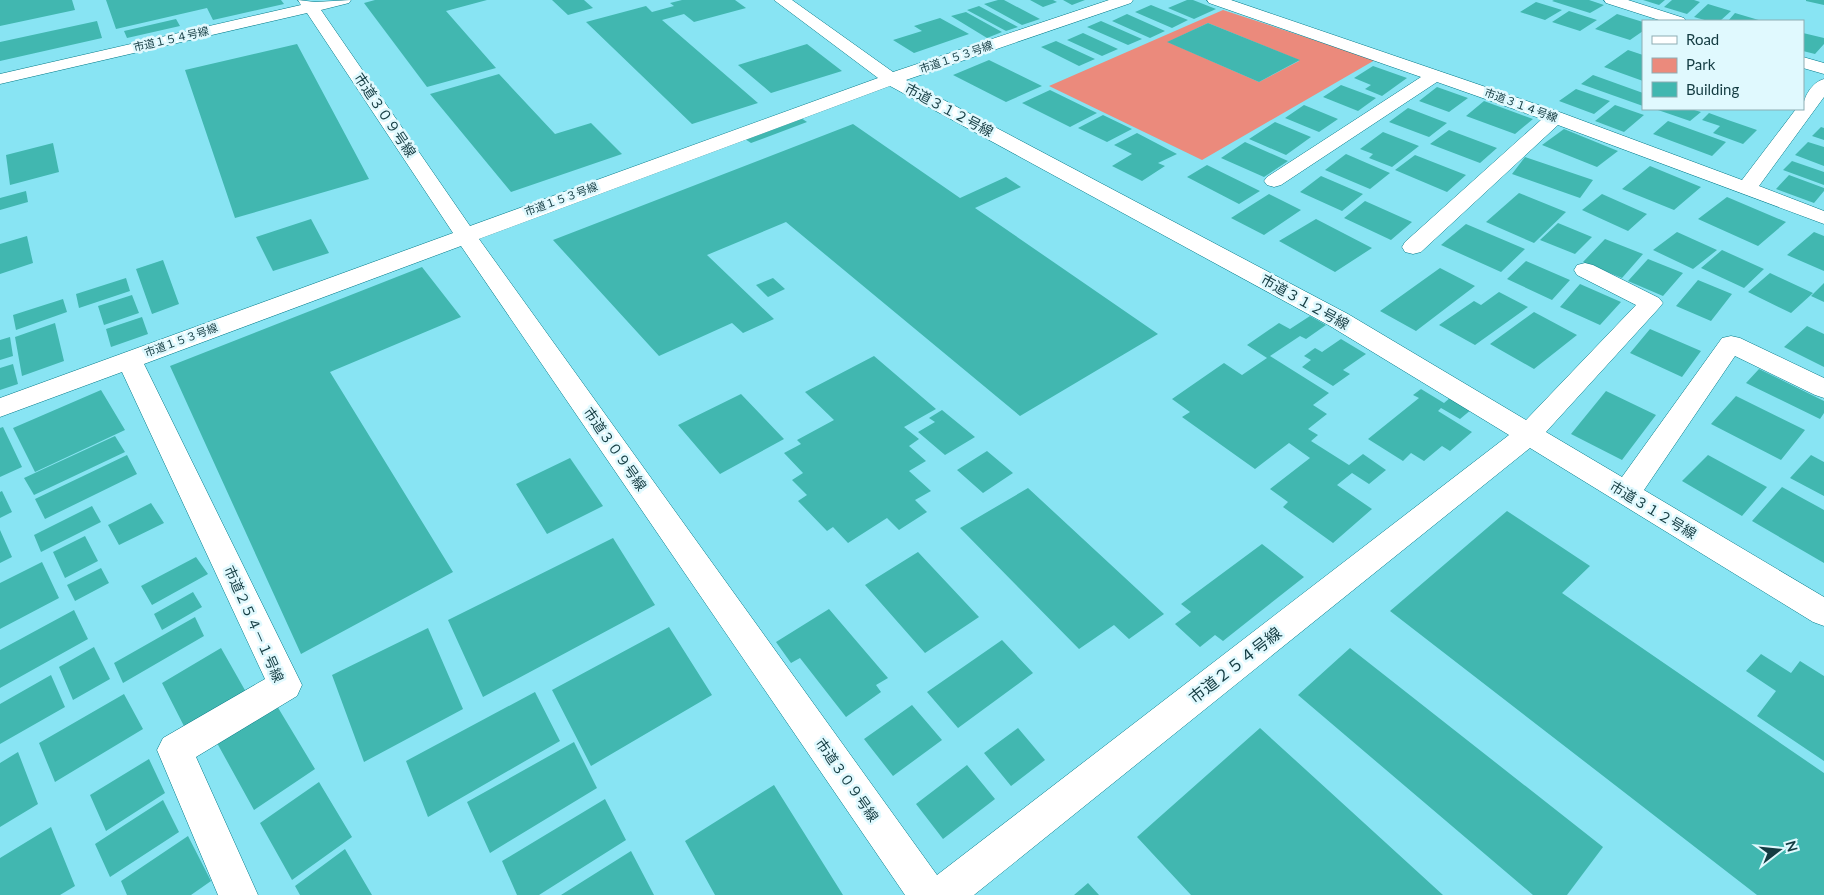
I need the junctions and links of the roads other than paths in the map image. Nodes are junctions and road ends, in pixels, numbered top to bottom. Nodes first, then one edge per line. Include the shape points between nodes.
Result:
1 (343, 0) edge
2 (782, 0) edge
3 (1125, 0) edge
4 (1215, 0) edge
5 (1612, 0) edge
6 (308, 4) edge
7 (1675, 20) edge
8 (1804, 62) edge
9 (1824, 69) edge
10 (1436, 75) junction
11 (0, 79) edge
12 (891, 79) junction
13 (1824, 84) edge
14 (1555, 117) junction
15 (1274, 181) dead end
16 (1748, 188) junction
17 (1824, 218) edge
18 (465, 234) junction
19 (1413, 247) dead end
20 (1586, 270) dead end
21 (129, 360) junction
22 (1824, 389) edge
23 (0, 408) edge
24 (1528, 435) junction
25 (1626, 494) junction
26 (1824, 613) edge
27 (238, 895) edge
28 (928, 895) edge
29 (943, 895) edge

1 - 6 street, 市道１５４号線
2 - 12 street, 市道３１２号線
3 - 12 street, 市道１５３号線
4 - 10 street, 市道３１４号線
5 - 7 street
6 - 11 street, 市道１５４号線
6 - 18 street, 市道３０９号線
8 - 9 street
10 - 14 street, 市道３１４号線
10 - 15 street
12 - 18 street, 市道１５３号線
12 - 24 street, 市道３１２号線 via 1338,320
13 - 16 street
14 - 16 street, 市道３１４号線
14 - 19 street
16 - 17 street, 市道３１４号線
18 - 21 street, 市道１５３号線
18 - 28 street, 市道３０９号線
20 - 24 street, 市道２５４号線 via 1651,303
21 - 23 street, 市道１５３号線
21 - 27 street, 市道２５４－１号線 via 285,685 175,750
22 - 25 street via 1731,344
24 - 25 street, 市道３１２号線
24 - 29 street, 市道２５４号線
25 - 26 street, 市道３１２号線

